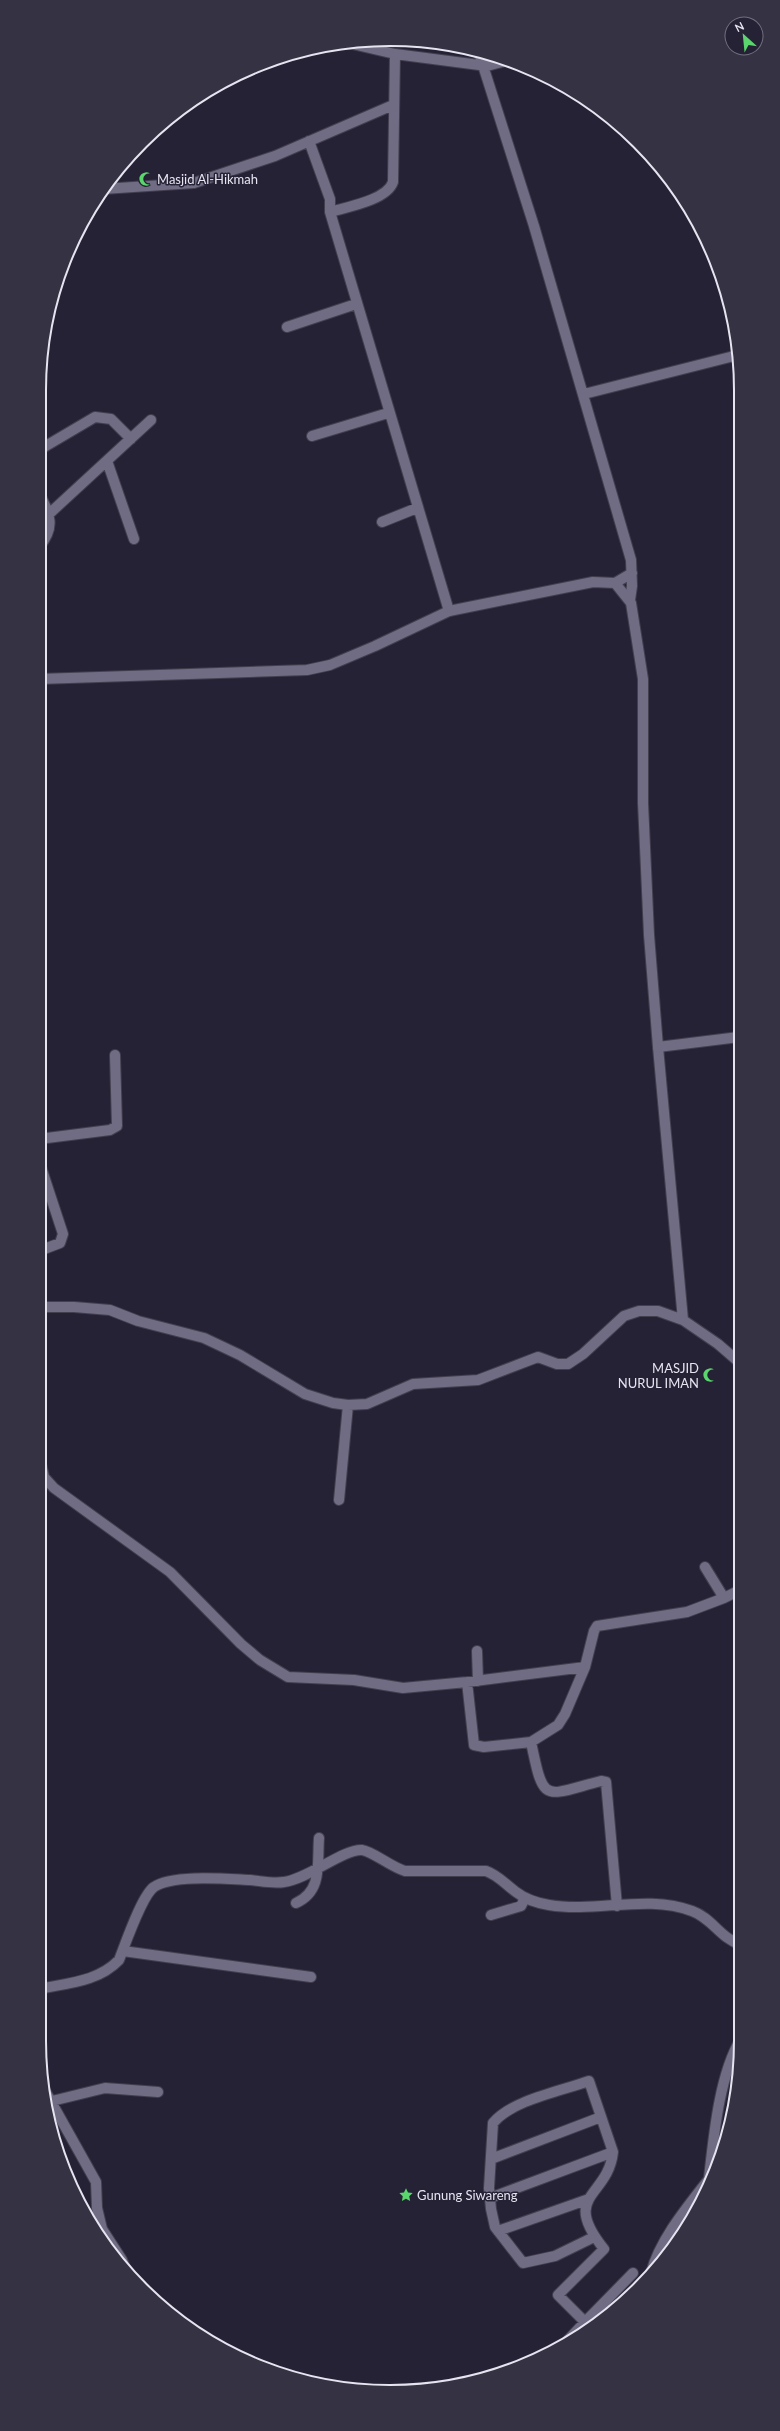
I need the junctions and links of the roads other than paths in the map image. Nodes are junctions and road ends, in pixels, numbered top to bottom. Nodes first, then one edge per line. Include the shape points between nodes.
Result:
1 (366, 47) edge
2 (395, 54) junction
3 (480, 58) edge
4 (497, 63) edge
5 (482, 65) junction
6 (392, 105) junction
7 (309, 141) junction
8 (112, 188) edge
9 (330, 212) junction
10 (356, 304) junction
11 (287, 327) dead end
12 (732, 357) edge
13 (584, 394) junction
14 (388, 413) junction
15 (151, 420) dead end
16 (312, 436) dead end
17 (131, 439) junction
18 (46, 446) edge
19 (106, 461) junction
20 (46, 508) edge
21 (417, 508) junction
22 (49, 514) junction
23 (382, 522) dead end
24 (46, 539) edge
25 (134, 539) dead end
26 (632, 572) junction
27 (615, 583) junction
28 (630, 600) junction
29 (449, 611) junction
30 (46, 679) edge
31 (734, 1038) edge
32 (658, 1047) junction
33 (114, 1055) dead end
34 (46, 1138) edge
35 (46, 1182) edge
36 (46, 1248) edge
37 (46, 1307) edge
38 (683, 1320) junction
39 (734, 1357) edge
40 (348, 1405) junction
41 (46, 1479) edge
42 (339, 1500) dead end
43 (705, 1567) dead end
44 (734, 1593) edge
45 (724, 1598) junction
46 (477, 1651) dead end
47 (585, 1667) junction
48 (478, 1681) junction
49 (467, 1682) junction
50 (531, 1742) junction
51 (319, 1838) dead end
52 (318, 1869) junction
53 (525, 1898) junction
54 (296, 1903) dead end
55 (617, 1906) junction
56 (490, 1915) dead end
57 (734, 1942) edge
58 (123, 1951) junction
59 (311, 1977) dead end
60 (46, 1988) edge
61 (733, 2055) edge
62 (158, 2092) dead end
63 (51, 2099) edge
64 (53, 2107) edge
65 (601, 2117) junction
66 (613, 2152) junction
67 (491, 2159) junction
68 (710, 2168) edge
69 (698, 2194) edge
70 (490, 2198) junction
71 (589, 2199) junction
72 (96, 2220) edge
73 (498, 2231) junction
74 (594, 2237) junction
75 (660, 2254) edge
76 (633, 2273) dead end
77 (595, 2317) edge
78 (586, 2323) edge

1 - 2 street
2 - 5 street
2 - 6 street
3 - 5 street
4 - 5 street
5 - 13 street
6 - 7 street
6 - 9 street via 391,188 383,195
7 - 8 street via 275,156 194,183
7 - 9 street via 330,199
9 - 10 street
10 - 11 street
10 - 14 street
12 - 13 street
13 - 26 street via 631,560
14 - 16 street
14 - 21 street
15 - 17 street
17 - 18 street via 111,418 95,417
17 - 19 street
19 - 22 street
19 - 25 street
20 - 22 street
21 - 23 street
21 - 29 street
22 - 24 street
26 - 27 street
26 - 28 street
27 - 28 street
27 - 29 street via 593,582
28 - 32 street via 643,679 643,803 649,935
29 - 30 street via 330,665 307,670
31 - 32 street
32 - 38 street
33 - 34 street via 117,1126 110,1130
35 - 36 street via 63,1234 60,1242
37 - 40 street via 110,1310 138,1321 204,1338 240,1355 305,1394 320,1400
38 - 39 street
38 - 40 street via 658,1311 639,1310 624,1316 583,1354 568,1364 557,1364 538,1357 478,1380 413,1384 367,1404
40 - 42 street
41 - 49 street via 54,1488 170,1572 241,1644 260,1660 288,1677 354,1680 403,1688
43 - 45 street
44 - 45 street
45 - 47 street via 687,1612 600,1624 594,1631
46 - 48 street
47 - 48 street
47 - 50 street via 562,1720 553,1729
48 - 49 street
49 - 50 street via 474,1745 484,1747
50 - 55 street via 539,1778 549,1792 606,1782
51 - 52 street
52 - 53 street via 347,1853 362,1850 405,1871 495,1874
52 - 54 street via 310,1894
52 - 58 street via 284,1882 205,1878 164,1882 155,1886 146,1896
53 - 55 street via 550,1905
53 - 56 street via 521,1906
55 - 57 street via 656,1903 691,1910 710,1922 724,1937
58 - 59 street
58 - 60 street via 119,1960 104,1973
61 - 68 street via 728,2066
62 - 63 street via 105,2088
64 - 72 street via 96,2182
65 - 66 street
65 - 67 street
65 - 67 street via 589,2081 517,2106 500,2115 493,2123
66 - 70 street
66 - 71 street via 612,2164
67 - 70 street
69 - 75 street via 684,2211
70 - 73 street
71 - 73 street
71 - 74 street via 584,2212
73 - 74 street via 523,2263 555,2256
74 - 78 street via 604,2249 558,2295
76 - 77 street

